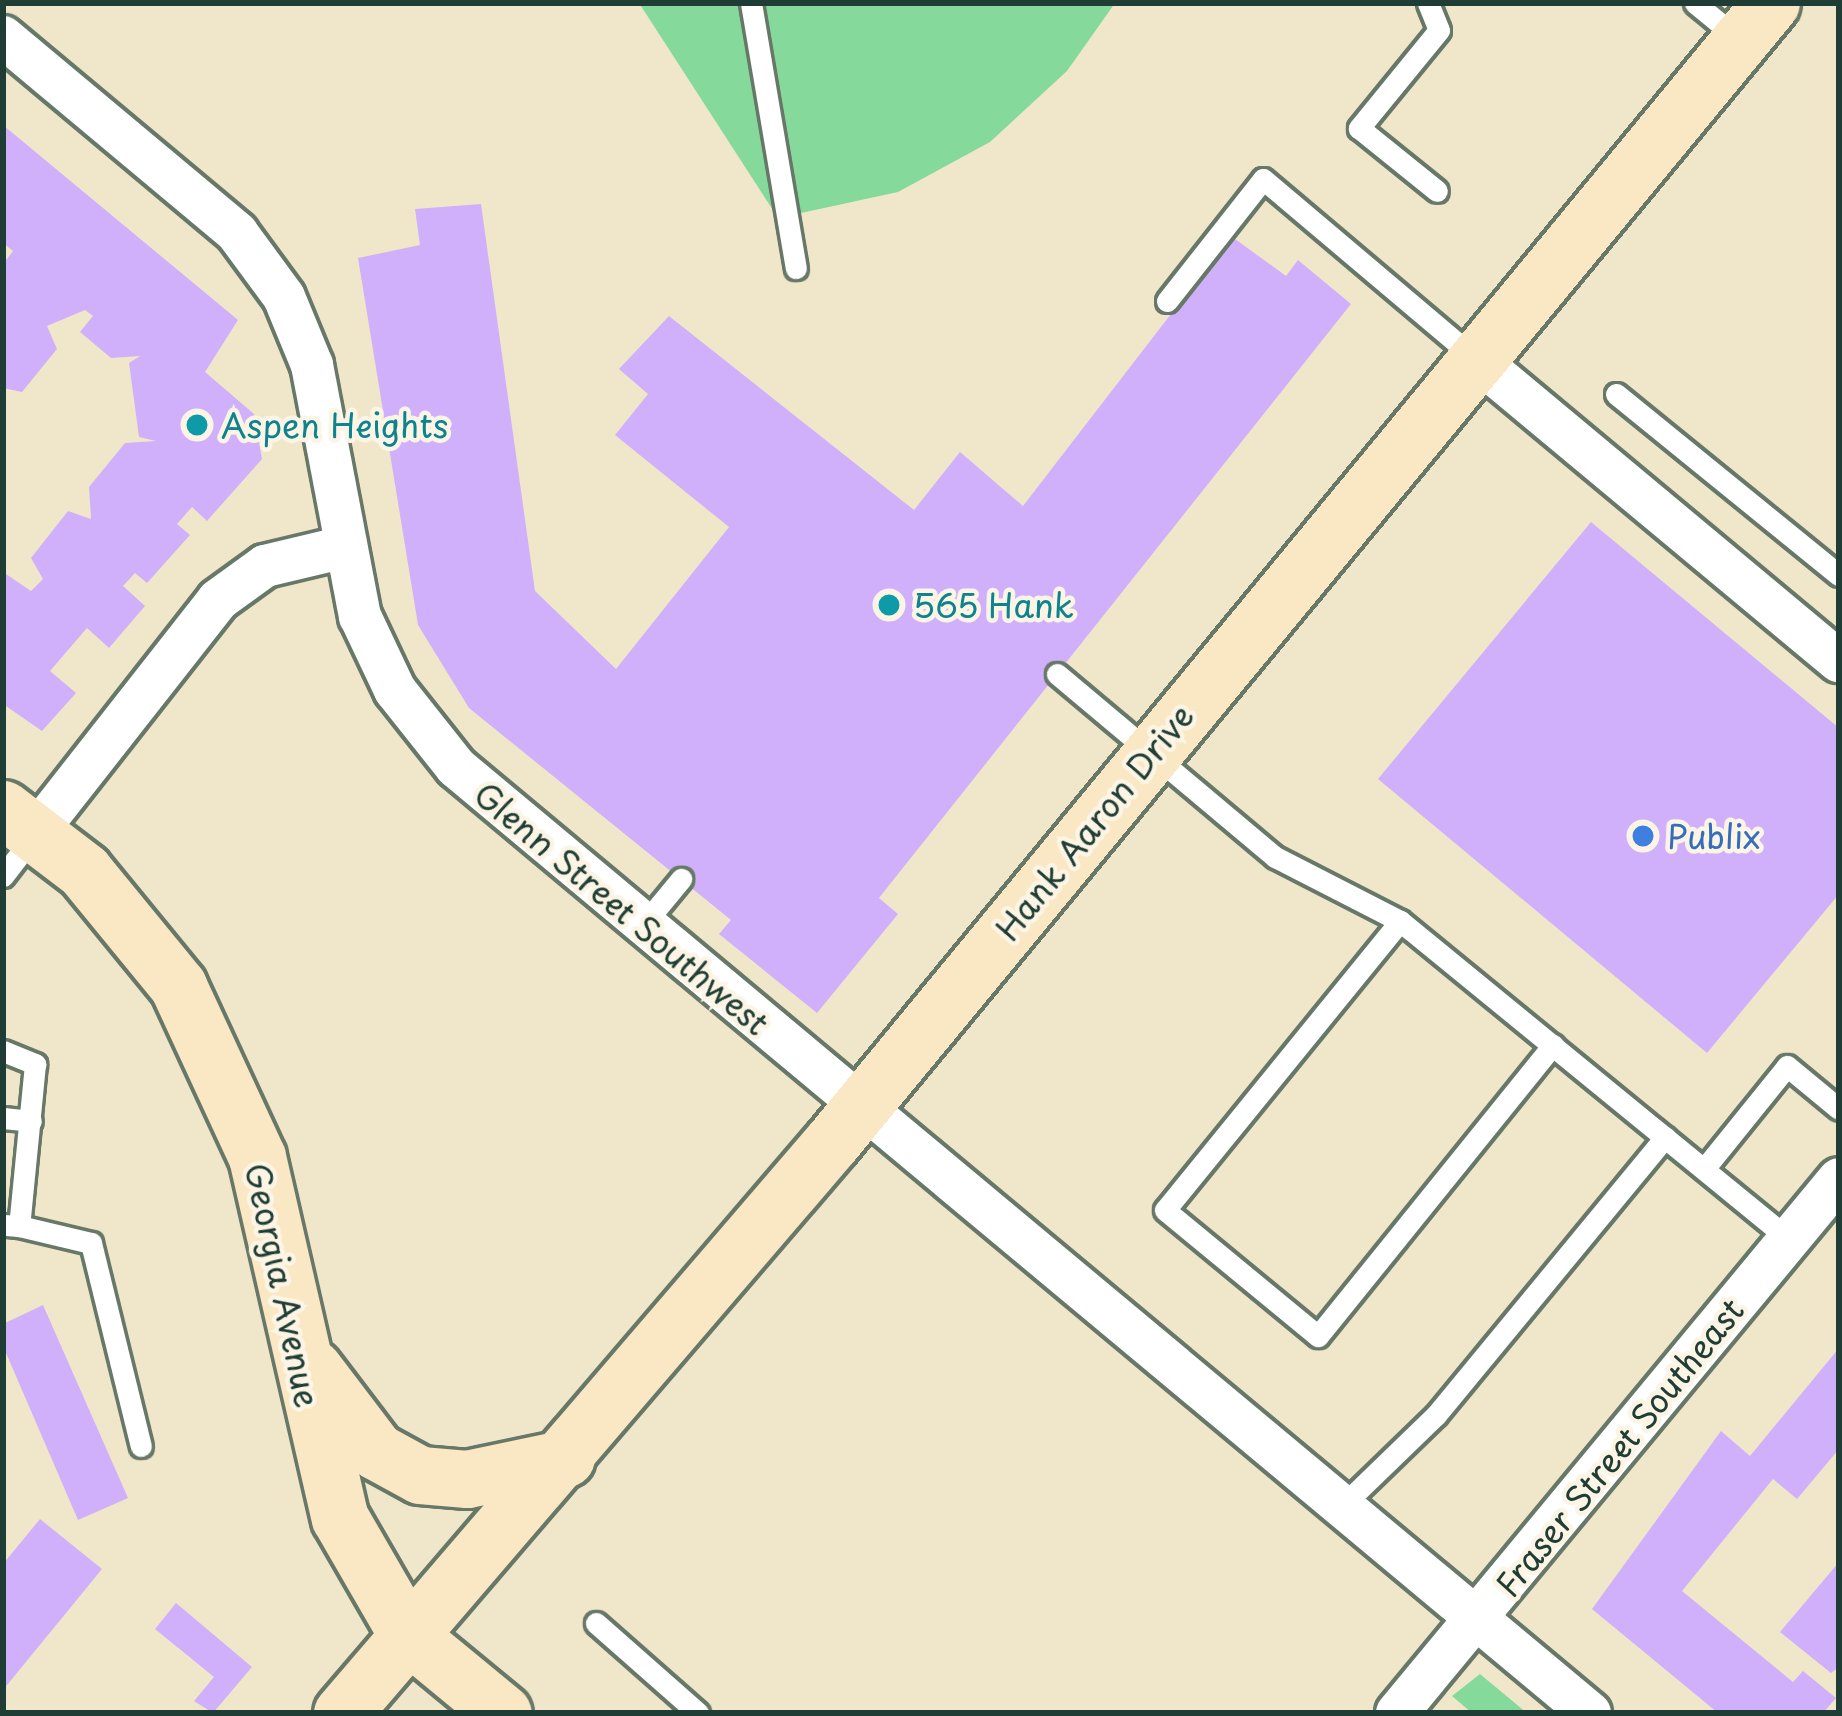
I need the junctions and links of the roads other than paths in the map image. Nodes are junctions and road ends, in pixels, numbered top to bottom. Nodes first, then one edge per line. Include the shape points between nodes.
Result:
1 (751, 3) edge
2 (1428, 3) edge
3 (1695, 3) edge
4 (1756, 21) edge
5 (3, 37) edge
6 (1437, 191) dead end
7 (796, 268) dead end
8 (1167, 301) dead end
9 (1476, 358) junction
10 (1616, 394) dead end
11 (345, 548) junction
12 (1839, 575) edge
13 (1839, 662) edge
14 (1057, 674) dead end
15 (1154, 749) junction
16 (20, 820) edge
17 (3, 876) edge
18 (681, 879) dead end
19 (1400, 921) junction
20 (643, 926) junction
21 (1553, 1046) junction
22 (3, 1051) edge
23 (1839, 1109) edge
24 (857, 1111) junction
25 (3, 1118) edge
26 (32, 1121) junction
27 (1665, 1137) junction
28 (1704, 1169) junction
29 (1839, 1179) edge
30 (11, 1226) edge
31 (1789, 1239) junction
32 (295, 1339) junction
33 (141, 1446) dead end
34 (566, 1458) junction
35 (1343, 1505) junction
36 (1480, 1617) junction
37 (596, 1623) dead end
38 (407, 1634) junction
39 (342, 1713) edge
40 (503, 1713) edge
41 (698, 1713) edge
42 (1397, 1713) edge
43 (1591, 1713) edge

1 - 7 lane
2 - 6 lane via 1439,30 1359,128
3 - 4 lane
4 - 9 main road, Hank Aaron Drive
5 - 11 street, Glenn Street Southwest via 258,257 312,365
8 - 9 lane via 1263,179
9 - 13 street
9 - 15 main road, Hank Aaron Drive
10 - 12 lane
11 - 16 street via 266,566 218,600
11 - 20 street, Glenn Street Southwest via 394,690 456,767
14 - 15 lane
15 - 19 lane via 1275,857
15 - 24 main road, Hank Aaron Drive
16 - 17 lane
16 - 32 main road, Georgia Avenue via 130,921 226,1076 277,1232
18 - 20 lane
19 - 21 lane
19 - 21 lane via 1165,1210 1318,1336
20 - 24 street, Glenn Street Southwest
21 - 27 lane
22 - 26 lane via 35,1064
23 - 28 lane via 1787,1066
24 - 34 main road, Hank Aaron Drive
24 - 35 street, Glenn Street Southwest
25 - 26 lane
26 - 30 lane
27 - 28 lane
27 - 35 lane via 1436,1415
28 - 31 lane
29 - 31 street, Fraser Street Southeast
30 - 33 lane via 91,1243
31 - 36 street, Fraser Street Southeast
32 - 34 main road via 341,1415 420,1475 467,1479
32 - 38 main road, Georgia Avenue via 340,1518
34 - 38 main road, Hank Aaron Drive
35 - 36 street, Glenn Street Southwest
36 - 42 street, Fraser Street Southeast
36 - 43 street, Glenn Street Southwest
37 - 41 lane
38 - 39 main road, Hank Aaron Drive
38 - 40 main road, Georgia Avenue

